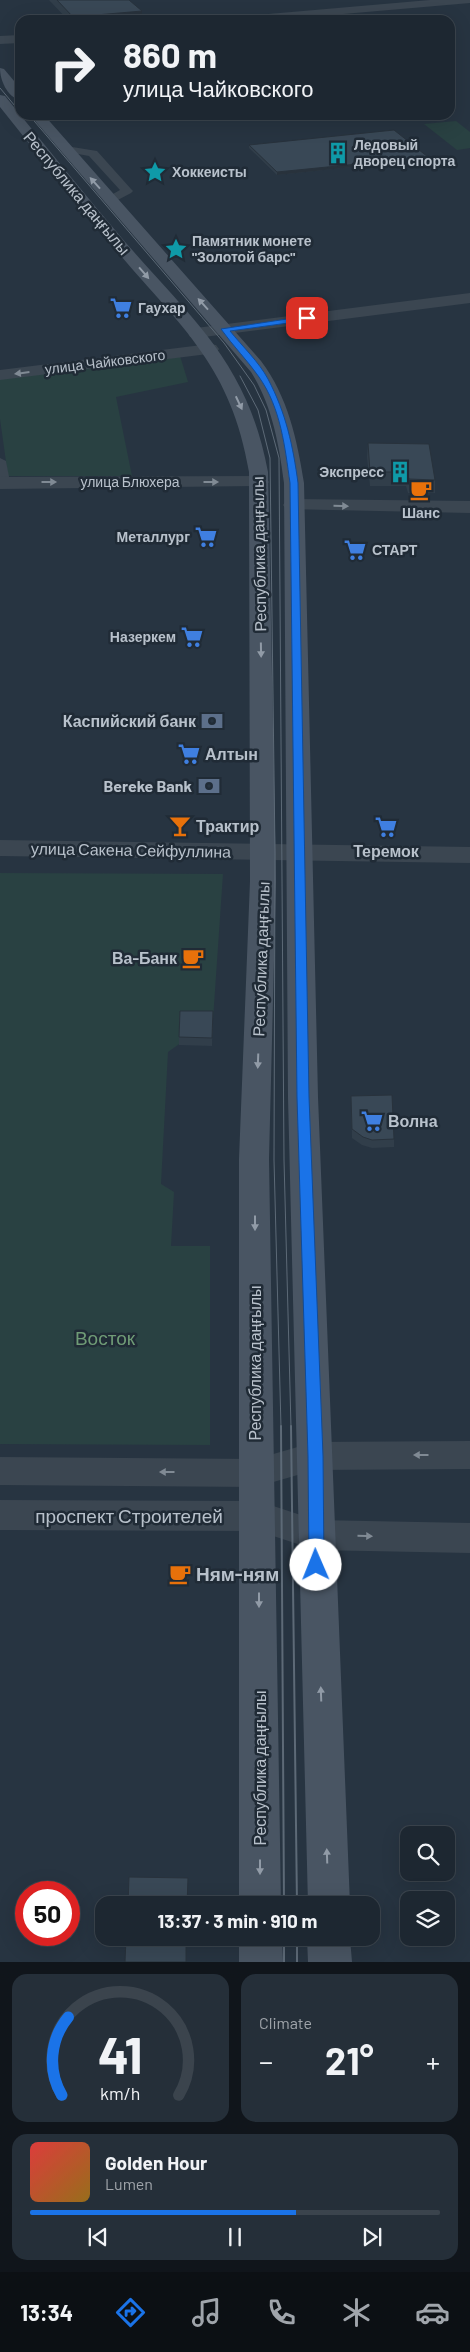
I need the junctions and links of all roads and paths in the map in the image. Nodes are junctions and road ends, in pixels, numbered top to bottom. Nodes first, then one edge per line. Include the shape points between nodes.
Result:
1 (469, 1) edge
2 (295, 15) edge
3 (15, 39) edge
4 (0, 40) edge
5 (0, 72) edge
6 (15, 90) edge
7 (0, 99) edge
8 (15, 117) edge
9 (17, 120) edge
10 (41, 120) edge
11 (470, 298) edge
12 (225, 329) junction
13 (196, 333) junction
14 (210, 349) junction
15 (0, 375) edge
16 (0, 462) edge
17 (2, 482) edge
18 (259, 482) junction
19 (293, 505) junction
20 (470, 507) edge
21 (0, 848) edge
22 (263, 853) junction
23 (300, 854) junction
24 (470, 855) edge
25 (470, 1455) edge
26 (315, 1456) junction
27 (0, 1471) edge
28 (256, 1473) junction
29 (0, 1515) edge
30 (258, 1516) junction
31 (316, 1535) junction
32 (470, 1538) edge
33 (260, 1896) edge
34 (328, 1896) edge
35 (261, 1946) edge
36 (329, 1946) edge
37 (261, 1962) edge
38 (330, 1962) edge

1 - 2 street
3 - 4 street
5 - 6 main road
7 -> 8 main road, Республика даңғылы
9 -> 13 main road, Республика даңғылы
12 -> 10 main road, Республика даңғылы
11 - 12 street
12 - 13 street
12 - 19 main road, Республика даңғылы via 264,378 282,418 294,483
13 - 14 main road, Республика даңғылы
14 -> 15 street, улица Чайковского
14 -> 18 main road, Республика даңғылы via 245,416
16 - 17 street
17 -> 18 street, улица Блюхера
18 -> 22 main road, Республика даңғылы
19 -> 20 street
19 - 23 main road, Республика даңғылы
21 - 22 street, улица Сакена Сейфуллина
22 - 23 street, улица Сакена Сейфуллина
22 -> 28 main road, Республика даңғылы via 254,1159
23 - 24 street
23 - 26 main road, Республика даңғылы via 303,1097
25 -> 26 street
26 - 28 street
26 - 31 main road, Республика даңғылы
28 -> 27 street
28 - 30 main road, Республика даңғылы
29 - 30 street, проспект Строителей
30 - 31 street, проспект Строителей
30 -> 33 main road, Республика даңғылы
31 -> 32 street
34 -> 31 main road, Республика даңғылы
35 - 37 main road
36 - 38 main road

